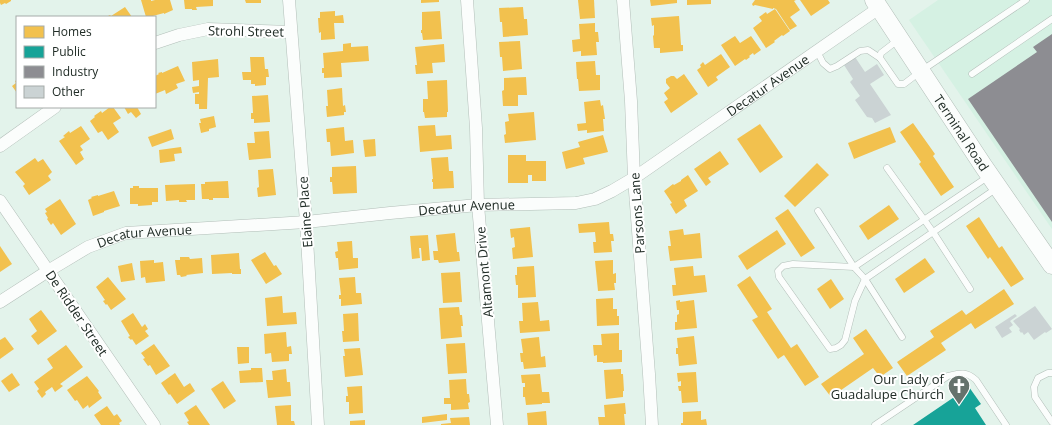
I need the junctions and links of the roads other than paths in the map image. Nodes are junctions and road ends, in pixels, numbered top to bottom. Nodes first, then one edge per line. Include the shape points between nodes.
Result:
1 (288, 0) edge
2 (467, 0) edge
3 (623, 0) edge
4 (1026, 0) edge
5 (882, 3) edge
6 (1052, 19) edge
7 (291, 32) junction
8 (900, 39) junction
9 (156, 43) edge
10 (817, 51) junction
11 (880, 58) junction
12 (921, 71) junction
13 (972, 74) dead end
14 (54, 108) edge
15 (0, 146) edge
16 (887, 168) dead end
17 (634, 178) junction
18 (994, 181) junction
19 (0, 201) edge
20 (478, 205) junction
21 (818, 211) dead end
22 (925, 220) junction
23 (306, 222) junction
24 (933, 232) junction
25 (1052, 265) edge
26 (854, 266) junction
27 (48, 271) junction
28 (865, 279) junction
29 (970, 289) dead end
30 (0, 302) edge
31 (902, 337) dead end
32 (1052, 373) edge
33 (1052, 422) edge
34 (154, 425) edge
35 (318, 425) edge
36 (497, 425) edge
37 (652, 425) edge
38 (875, 425) edge
39 (1006, 425) edge

1 - 7 street, Elaine Place
2 - 20 street, Altamont Drive via 476,128
3 - 17 street, Parsons Lane
4 - 12 lane
5 - 8 main road, Terminal Road
5 - 10 street, Decatur Avenue
6 - 13 lane
7 - 9 street, Strohl Street via 208,29
7 - 23 street, Elaine Place
8 - 11 lane via 881,53
8 - 12 main road, Terminal Road
10 - 11 lane via 823,63 830,69 860,51 868,50
10 - 17 street, Decatur Avenue
11 - 12 lane via 898,84 904,84
12 - 18 main road, Terminal Road
14 - 15 street
16 - 22 lane
17 - 20 street, Decatur Avenue via 612,192 576,203
17 - 37 street, Parsons Lane
18 - 22 lane
18 - 24 lane
18 - 25 main road, Terminal Road
19 - 27 street, De Ridder Street
20 - 23 street, Decatur Avenue
20 - 36 street, Altamont Drive
21 - 26 lane
22 - 24 lane
22 - 26 lane
23 - 27 street, Decatur Avenue via 126,233 88,247
23 - 35 street, Elaine Place
24 - 28 lane
24 - 29 lane
26 - 28 lane
26 - 28 lane via 793,264 783,266 778,271 779,277 830,349 836,348 845,340 855,301
27 - 30 street, Decatur Avenue
27 - 34 street, De Ridder Street
28 - 31 lane
32 - 33 lane via 1038,378 1034,387 1035,397
38 - 39 lane via 948,376 960,373 970,375 976,380

